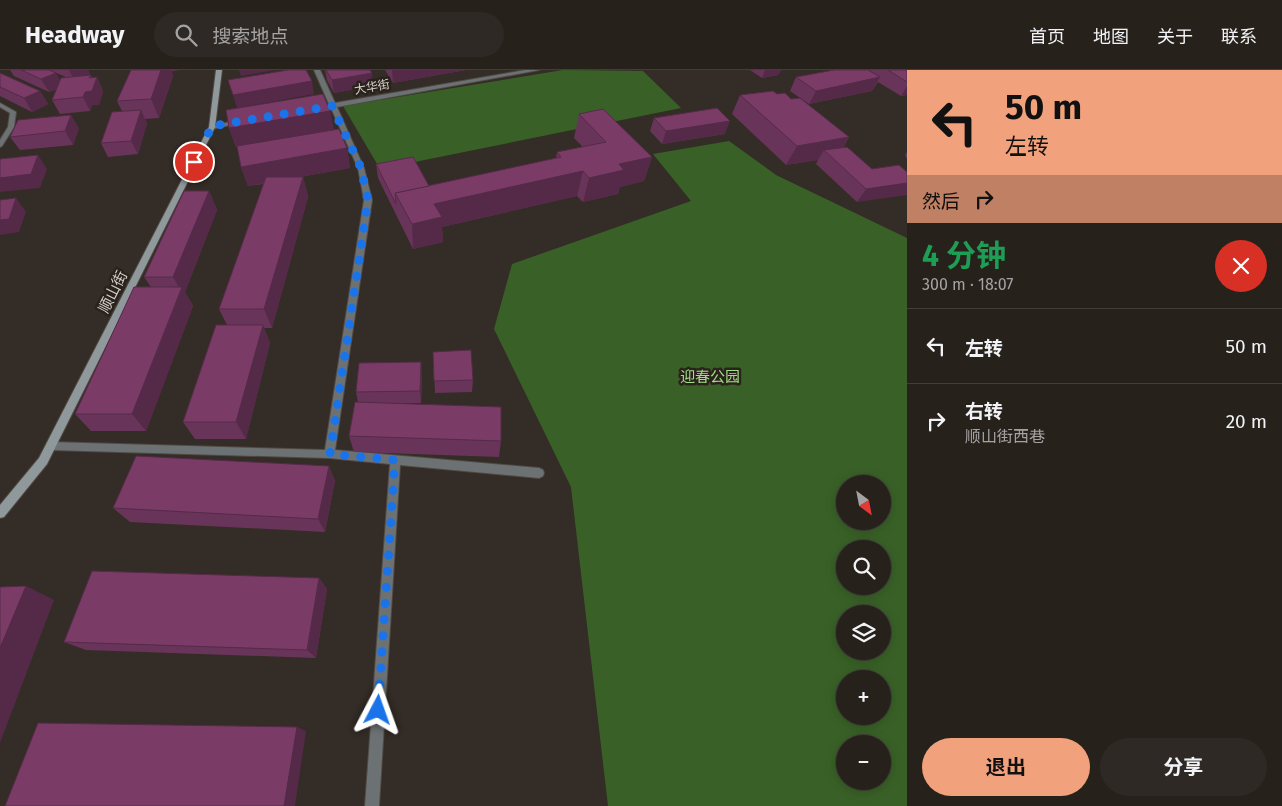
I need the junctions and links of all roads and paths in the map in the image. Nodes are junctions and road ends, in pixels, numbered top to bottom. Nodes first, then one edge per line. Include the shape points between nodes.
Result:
1 (219, 70) edge
2 (317, 70) edge
3 (536, 70) edge
4 (0, 105) edge
5 (332, 106) junction
6 (313, 109) edge
7 (249, 120) edge
8 (212, 126) junction
9 (0, 145) edge
10 (51, 446) junction
11 (330, 454) junction
12 (395, 460) junction
13 (539, 473) dead end
14 (0, 513) edge
15 (372, 806) edge

1 - 8 street, 顺山街
2 - 5 street
3 - 5 street, 大华街
4 - 9 street via 13,112 11,126
5 - 6 street, 大华街
5 - 11 street via 361,168 368,200
7 - 8 street
8 - 10 street, 顺山街
10 - 11 street
10 - 14 street, 顺山街 via 43,462
11 - 12 street
12 - 13 street
12 - 15 street

